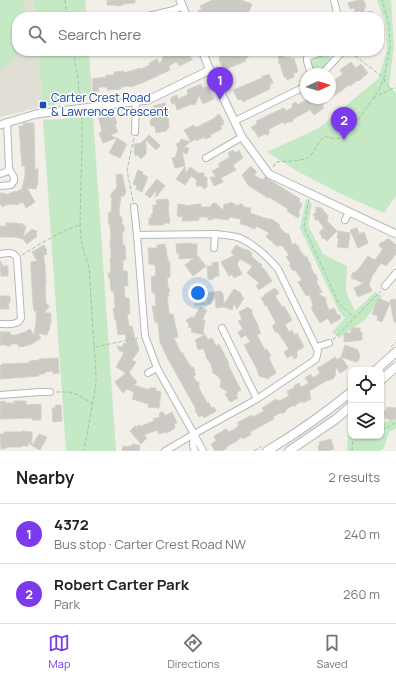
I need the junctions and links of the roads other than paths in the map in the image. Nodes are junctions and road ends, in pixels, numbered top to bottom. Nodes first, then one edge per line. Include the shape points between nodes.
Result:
1 (334, 0) edge
2 (181, 3) edge
3 (165, 12) edge
4 (337, 12) edge
5 (205, 56) edge
6 (310, 56) edge
7 (338, 56) edge
8 (309, 68) edge
9 (327, 68) edge
10 (210, 70) junction
11 (300, 89) edge
12 (136, 102) junction
13 (235, 121) junction
14 (3, 124) edge
15 (135, 132) road end
16 (242, 136) junction
17 (206, 158) dead end
18 (9, 169) junction
19 (0, 174) edge
20 (0, 186) edge
21 (134, 207) road end
22 (349, 212) junction
23 (345, 220) dead end
24 (215, 234) junction
25 (396, 234) edge
26 (137, 235) junction
27 (214, 248) dead end
28 (0, 254) edge
29 (396, 273) edge
30 (385, 286) road end
31 (0, 324) edge
32 (222, 328) dead end
33 (330, 343) road end
34 (317, 347) junction
35 (396, 352) edge
36 (379, 367) edge
37 (396, 367) edge
38 (157, 368) junction
39 (148, 373) dead end
40 (384, 377) edge
41 (348, 390) edge
42 (50, 392) road end
43 (0, 395) edge
44 (257, 399) junction
45 (348, 409) edge
46 (194, 434) junction
47 (265, 448) edge
48 (165, 451) edge
49 (195, 451) edge
50 (203, 451) edge
51 (289, 451) edge

1 - 4 street
2 - 3 street via 174,10
5 - 10 street
6 - 8 street via 307,58
7 - 9 street
10 - 12 street via 148,100
10 - 13 street
11 - 13 street
12 - 14 street via 36,114
12 - 15 street
13 - 16 street
14 - 18 street
16 - 17 street
16 - 22 street via 269,174
18 - 19 street
18 - 20 street via 14,181 11,185
21 - 26 street
22 - 23 street
22 - 25 street
24 - 26 street
24 - 27 street
24 - 34 street via 239,237 268,257 278,269
26 - 38 street via 145,336
28 - 31 street via 12,253 17,258 21,318 16,323
29 - 30 street
32 - 44 street
33 - 34 street
34 - 44 street via 316,359
35 - 36 main road
37 - 40 main road
38 - 39 street
38 - 46 street
41 - 47 main road via 322,415 290,437
42 - 43 street
44 - 46 street
45 - 51 main road
46 - 48 street
46 - 49 street
46 - 50 street

